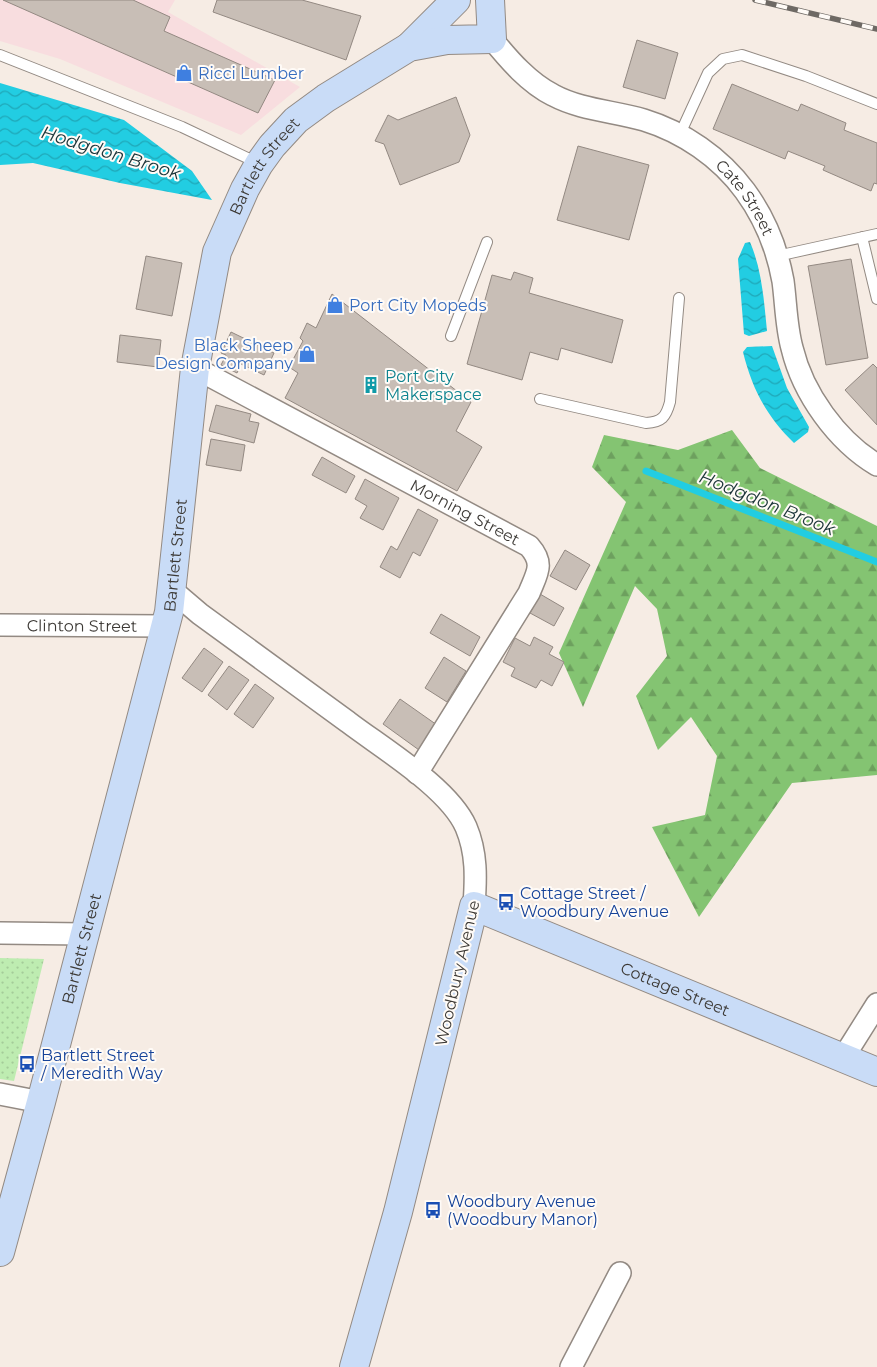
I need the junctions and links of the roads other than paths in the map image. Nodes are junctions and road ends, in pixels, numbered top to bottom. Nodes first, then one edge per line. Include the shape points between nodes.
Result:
1 (456, 0) edge
2 (490, 0) edge
3 (492, 39) junction
4 (409, 47) junction
5 (0, 55) edge
6 (877, 104) edge
7 (680, 134) junction
8 (259, 164) junction
9 (877, 234) edge
10 (862, 237) junction
11 (487, 242) dead end
12 (777, 256) junction
13 (679, 298) dead end
14 (877, 299) edge
15 (452, 336) dead end
16 (195, 368) junction
17 (540, 399) dead end
18 (877, 465) edge
19 (173, 591) junction
20 (0, 625) edge
21 (166, 626) junction
22 (418, 773) junction
23 (474, 906) junction
24 (0, 933) edge
25 (85, 934) junction
26 (877, 1004) edge
27 (843, 1058) junction
28 (877, 1072) edge
29 (0, 1094) edge
30 (41, 1102) junction
31 (0, 1252) edge
32 (620, 1274) dead end
33 (354, 1367) edge
34 (571, 1367) edge

1 - 4 street
2 - 3 street
3 - 4 street, Bartlett Street via 447,40
3 - 7 street, Cate Street via 534,83 553,95 583,107 644,120
4 - 8 street, Bartlett Street via 296,120
5 - 8 lane via 182,127
6 - 7 lane via 742,55 723,59 708,72
7 - 12 street, Cate Street via 710,154 744,190 758,210
8 - 16 street, Bartlett Street via 217,252
9 - 10 lane
10 - 12 lane
10 - 14 lane
11 - 15 lane
12 - 18 street, Cate Street via 792,348 804,382 838,432
13 - 17 lane via 670,402 666,416 658,422 646,423
16 - 19 street, Bartlett Street
16 - 22 street, Morning Street via 529,546 536,554 540,564 529,593
19 - 21 street, Bartlett Street
19 - 22 street, Woodbury Avenue
20 - 21 street, Clinton Street
21 - 25 street, Bartlett Street
22 - 23 street, Woodbury Avenue via 451,804 466,826 475,858
23 - 27 street, Cottage Street
23 - 33 street, Woodbury Avenue via 398,1212
24 - 25 street
25 - 30 street, Bartlett Street
26 - 27 street
27 - 28 street, Cottage Street
29 - 30 street
30 - 31 street, Bartlett Street
32 - 34 street

